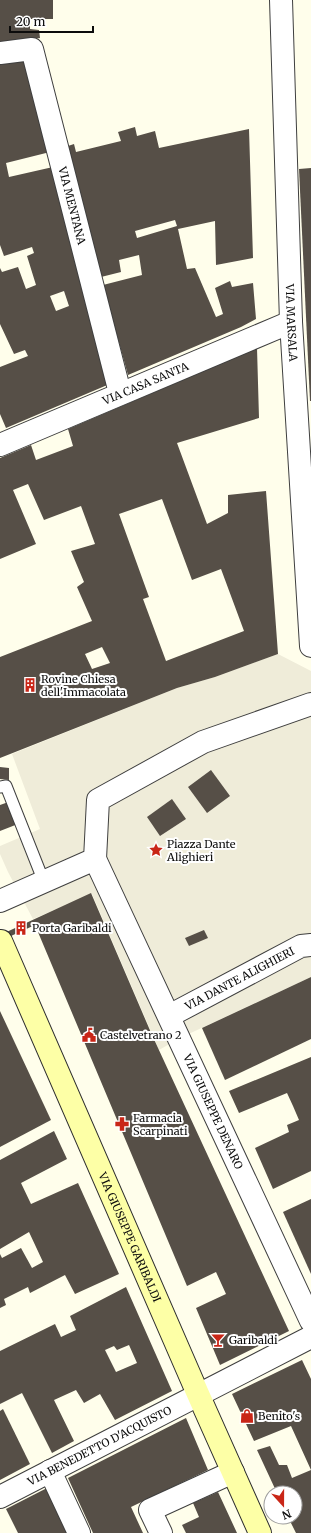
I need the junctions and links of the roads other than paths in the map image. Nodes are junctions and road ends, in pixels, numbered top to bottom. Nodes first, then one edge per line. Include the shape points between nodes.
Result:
1 (281, 0) edge
2 (0, 53) edge
3 (291, 322) junction
4 (120, 393) junction
5 (0, 445) edge
6 (311, 646) edge
7 (311, 704) edge
8 (0, 787) edge
9 (95, 859) junction
10 (44, 882) junction
11 (0, 901) edge
12 (1, 941) dead end
13 (311, 945) edge
14 (169, 1016) junction
15 (311, 1321) edge
16 (311, 1337) edge
17 (198, 1394) junction
18 (50, 1471) junction
19 (233, 1472) junction
20 (0, 1497) edge
21 (80, 1533) edge
22 (160, 1533) edge
23 (260, 1533) edge

1 - 3 street, VIA MARSALA
2 - 4 street, VIA MENTANA via 32,49
3 - 4 street, VIA CASA SANTA
3 - 6 street, VIA MARSALA
4 - 5 street, VIA CASA SANTA
7 - 9 street via 204,742 98,800
8 - 10 lane via 6,786
9 - 10 street
9 - 14 street, VIA GIUSEPPE DENARO
10 - 11 street
12 - 17 main road, VIA GIUSEPPE GARIBALDI
13 - 14 street, VIA DANTE ALIGHIERI via 301,946
14 - 15 street, VIA GIUSEPPE DENARO
16 - 17 street, VIA BENEDETTO D'ACQUISTO
17 - 18 street, VIA BENEDETTO D'ACQUISTO
17 - 19 main road, VIA GIUSEPPE GARIBALDI
18 - 20 street, VIA BENEDETTO D'ACQUISTO
18 - 21 street
19 - 22 street via 150,1510
19 - 23 main road, VIA GIUSEPPE GARIBALDI

